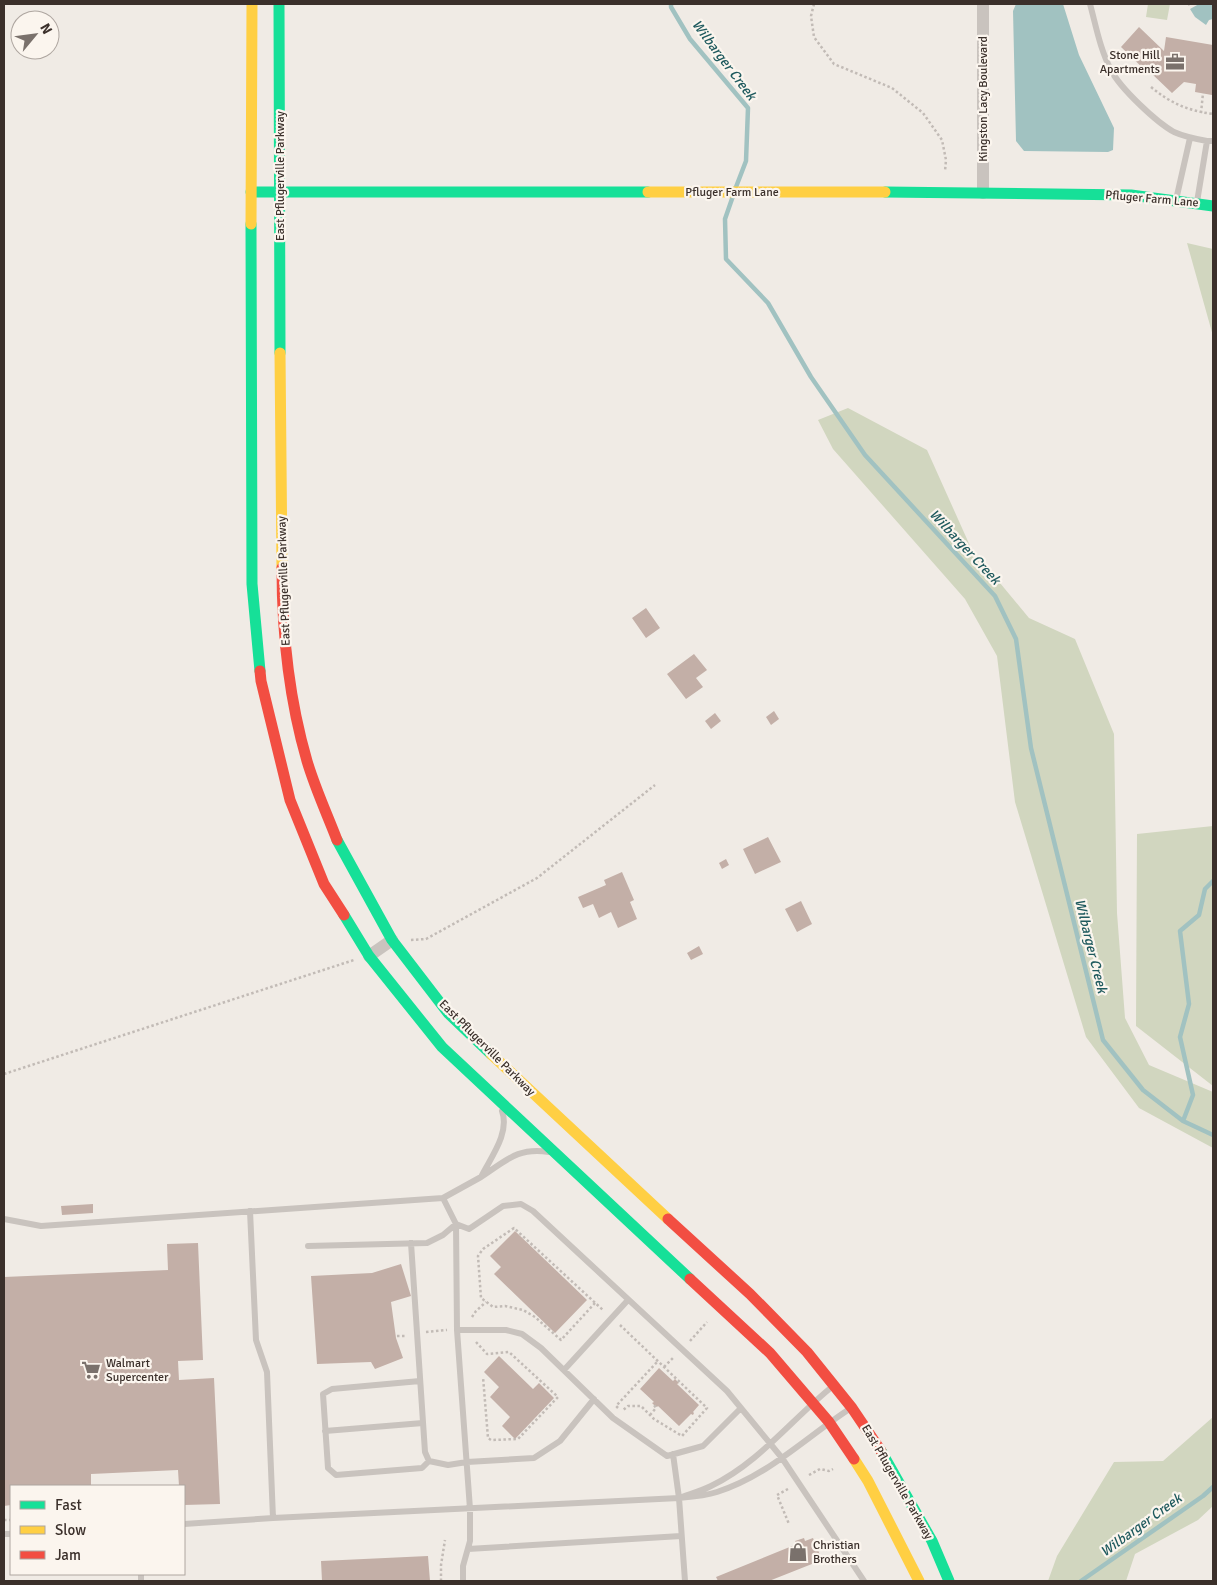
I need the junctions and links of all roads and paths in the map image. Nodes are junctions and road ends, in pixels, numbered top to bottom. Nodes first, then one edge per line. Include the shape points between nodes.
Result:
1 (252, 4) edge
2 (279, 4) edge
3 (814, 4) edge
4 (983, 4) edge
5 (1090, 4) edge
6 (1151, 87) dead end
7 (1203, 93) dead end
8 (1201, 112) junction
9 (1213, 114) edge
10 (1190, 138) junction
11 (1210, 141) edge
12 (945, 171) dead end
13 (251, 192) junction
14 (280, 192) junction
15 (983, 193) junction
16 (1176, 200) junction
17 (1197, 203) junction
18 (1213, 206) edge
19 (655, 785) dead end
20 (392, 940) junction
21 (369, 956) junction
22 (4, 1074) edge
23 (498, 1100) junction
24 (556, 1153) junction
25 (481, 1177) junction
26 (443, 1198) junction
27 (250, 1211) junction
28 (4, 1219) edge
29 (456, 1224) junction
30 (411, 1244) junction
31 (308, 1246) dead end
32 (628, 1300) junction
33 (486, 1302) junction
34 (595, 1302) junction
35 (604, 1310) dead end
36 (472, 1317) dead end
37 (708, 1322) dead end
38 (620, 1325) dead end
39 (449, 1330) dead end
40 (457, 1330) junction
41 (425, 1332) dead end
42 (397, 1336) dead end
43 (408, 1336) dead end
44 (690, 1341) dead end
45 (476, 1342) dead end
46 (673, 1358) dead end
47 (658, 1361) junction
48 (664, 1367) junction
49 (564, 1370) junction
50 (483, 1377) dead end
51 (420, 1381) junction
52 (834, 1386) junction
53 (594, 1399) junction
54 (812, 1403) junction
55 (654, 1405) dead end
56 (741, 1408) junction
57 (852, 1408) junction
58 (650, 1415) junction
59 (829, 1422) junction
60 (423, 1423) junction
61 (325, 1431) junction
62 (770, 1443) junction
63 (673, 1454) junction
64 (782, 1458) junction
65 (429, 1461) junction
66 (467, 1462) junction
67 (833, 1469) dead end
68 (810, 1476) dead end
69 (788, 1489) dead end
70 (679, 1498) junction
71 (470, 1508) junction
72 (273, 1518) junction
73 (185, 1524) edge
74 (789, 1524) dead end
75 (681, 1536) junction
76 (445, 1540) dead end
77 (468, 1548) junction
78 (441, 1581) edge
79 (463, 1581) edge
80 (685, 1581) edge
81 (864, 1581) edge
82 (919, 1581) edge
83 (948, 1581) edge

1 - 13 main road, East Pflugerville Parkway
2 - 14 main road, East Pflugerville Parkway
3 - 12 path via 811,16 814,37 834,64 892,88 924,113 942,140
4 - 15 street, Kingston Lacy Boulevard
5 - 10 lane via 1102,50 1112,72 1140,106 1173,131
6 - 8 path via 1182,107
7 - 8 path
8 - 9 path
10 - 11 lane
10 - 16 lane
11 - 17 lane
13 - 14 main road, Pfluger Farm Lane
13 - 21 main road, East Pflugerville Parkway via 252,584 261,681 290,800 324,884
14 - 15 main road, Pfluger Farm Lane
14 - 20 main road, East Pflugerville Parkway via 282,602 290,691 307,762 340,847
15 - 16 main road, Pfluger Farm Lane via 1131,195
16 - 17 main road, Pfluger Farm Lane
17 - 18 main road, Pfluger Farm Lane
19 - 20 path via 537,878 426,940
20 - 21 street
20 - 52 main road, East Pflugerville Parkway via 448,1013 750,1294 807,1352
21 - 22 path
21 - 23 main road, East Pflugerville Parkway via 442,1047
23 - 24 main road, East Pflugerville Parkway
23 - 25 lane via 504,1118 503,1134
24 - 25 lane via 519,1152
24 - 54 main road, East Pflugerville Parkway via 770,1353
25 - 26 lane
26 - 27 lane
26 - 29 lane
27 - 28 lane via 41,1226
27 - 72 lane via 256,1340 267,1372
29 - 30 lane via 427,1243
29 - 32 lane via 469,1229 503,1206 522,1204
29 - 40 lane
30 - 31 lane
30 - 51 lane
32 - 49 lane
32 - 56 lane via 727,1391
33 - 34 path via 493,1307 523,1310 561,1340
33 - 34 path via 481,1298 478,1256 514,1228
33 - 36 path
34 - 35 path
37 - 44 path
38 - 47 path
39 - 41 path
40 - 49 lane via 506,1330 522,1334
40 - 66 lane
42 - 43 path
45 - 50 path via 487,1354 509,1352 558,1397 518,1439 491,1440 488,1438
46 - 48 path
47 - 48 path
47 - 58 path via 616,1406 623,1412 628,1406 641,1406
48 - 58 path via 707,1408 682,1436
49 - 53 lane
51 - 60 lane
51 - 61 lane via 332,1389 322,1394
52 - 54 lane
52 - 57 main road, East Pflugerville Parkway
53 - 63 lane via 613,1418 667,1456
53 - 66 lane via 560,1441 534,1458
54 - 59 main road, East Pflugerville Parkway
54 - 62 lane
55 - 58 path via 656,1408
56 - 62 lane
56 - 63 lane via 703,1446
57 - 59 lane
57 - 83 main road, East Pflugerville Parkway via 890,1465 932,1541
59 - 64 lane
59 - 82 main road, East Pflugerville Parkway via 868,1480
60 - 61 lane
60 - 65 lane via 425,1452
61 - 65 lane via 328,1468 336,1475 422,1468
62 - 64 lane
62 - 70 lane via 712,1486
63 - 70 lane
64 - 70 lane via 751,1479 724,1490
64 - 81 lane
65 - 66 lane via 448,1465
66 - 71 lane
67 - 68 path via 820,1469
69 - 74 path via 777,1494
70 - 71 lane
70 - 75 lane
71 - 72 lane
71 - 77 lane
72 - 73 lane
75 - 77 lane
75 - 80 lane
76 - 78 path
77 - 79 lane

